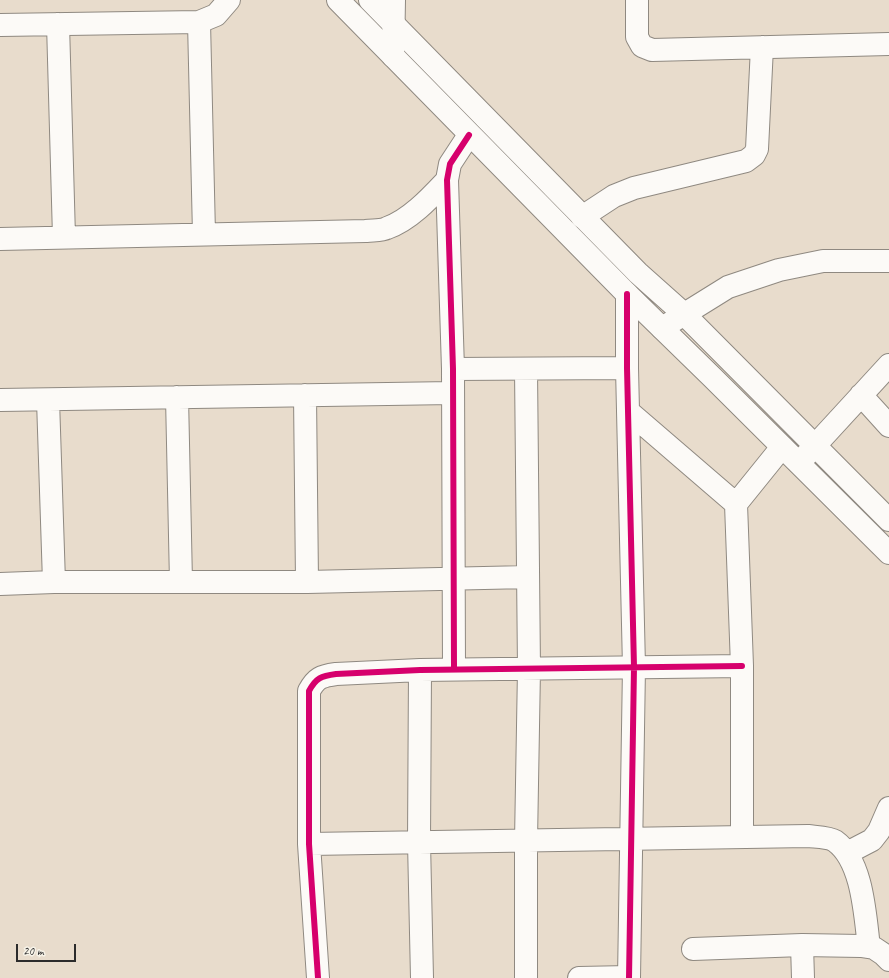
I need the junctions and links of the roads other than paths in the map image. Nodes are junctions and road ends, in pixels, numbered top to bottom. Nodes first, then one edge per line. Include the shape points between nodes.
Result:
1 (229, 0) edge
2 (338, 0) edge
3 (370, 0) edge
4 (394, 0) edge
5 (637, 0) edge
6 (199, 22) junction
7 (394, 23) junction
8 (58, 24) junction
9 (0, 26) edge
10 (889, 44) edge
11 (762, 47) junction
12 (393, 56) junction
13 (469, 135) junction
14 (447, 180) junction
15 (582, 217) junction
16 (204, 234) junction
17 (64, 237) junction
18 (0, 239) edge
19 (889, 261) edge
20 (627, 294) junction
21 (684, 314) junction
22 (662, 328) junction
23 (889, 364) edge
24 (627, 368) junction
25 (453, 369) junction
26 (526, 369) junction
27 (452, 393) junction
28 (305, 395) junction
29 (861, 395) junction
30 (177, 397) junction
31 (0, 400) edge
32 (48, 400) junction
33 (628, 411) junction
34 (889, 426) edge
35 (814, 446) junction
36 (782, 447) junction
37 (799, 463) junction
38 (736, 504) junction
39 (889, 520) edge
40 (889, 553) edge
41 (528, 577) junction
42 (455, 579) junction
43 (54, 582) junction
44 (181, 582) junction
45 (307, 582) junction
46 (0, 584) edge
47 (742, 666) junction
48 (634, 668) junction
49 (454, 669) junction
50 (529, 669) junction
51 (420, 670) junction
52 (889, 808) edge
53 (742, 837) junction
54 (630, 839) junction
55 (526, 841) junction
56 (419, 842) junction
57 (309, 844) junction
58 (847, 852) junction
59 (802, 945) junction
60 (693, 949) dead end
61 (883, 950) edge
62 (318, 978) edge
63 (422, 978) edge
64 (526, 978) edge
65 (579, 978) edge
66 (629, 978) edge
67 (803, 978) edge

1 - 6 street via 216,15
2 - 12 street
3 - 7 street
4 - 7 street
5 - 11 street via 637,37 642,46 652,50
6 - 8 street
6 - 16 street
7 - 12 street
7 - 15 street
8 - 9 street
8 - 17 street
10 - 11 street
11 - 15 street via 757,149 754,155 746,161 634,188 614,196
12 - 13 street
13 - 14 street via 450,164
13 - 20 street
14 - 16 street via 425,203 387,229
14 - 25 street
15 - 21 street
16 - 17 street
17 - 18 street
19 - 21 street via 824,261 779,270 728,287
20 - 22 street
20 - 24 street
21 - 22 street
21 - 35 street
22 - 36 street
23 - 29 street
24 - 26 street
24 - 33 street
25 - 26 street
25 - 27 street
26 - 41 street
27 - 28 street
27 - 42 street
28 - 30 street
28 - 45 street
29 - 34 street
29 - 35 street
30 - 32 street
30 - 44 street
31 - 32 street
32 - 43 street
33 - 38 street
33 - 48 street
35 - 37 street
35 - 39 street
36 - 37 street
36 - 38 street
37 - 40 street
38 - 47 street
41 - 42 street
41 - 50 street
42 - 45 street
42 - 49 street
43 - 44 street
43 - 46 street
44 - 45 street
47 - 48 street
47 - 53 street
48 - 50 street
48 - 54 street
49 - 50 street
49 - 51 street
50 - 55 street
51 - 56 street
51 - 57 street via 336,674 314,681 309,691
52 - 58 street via 879,832 872,840
53 - 54 street
53 - 58 street via 808,836 834,840
54 - 55 street
54 - 66 street
55 - 56 street
55 - 64 street
56 - 57 street
56 - 63 street
57 - 62 street
58 - 61 street
59 - 60 street
59 - 61 street
59 - 67 street
65 - 66 street

